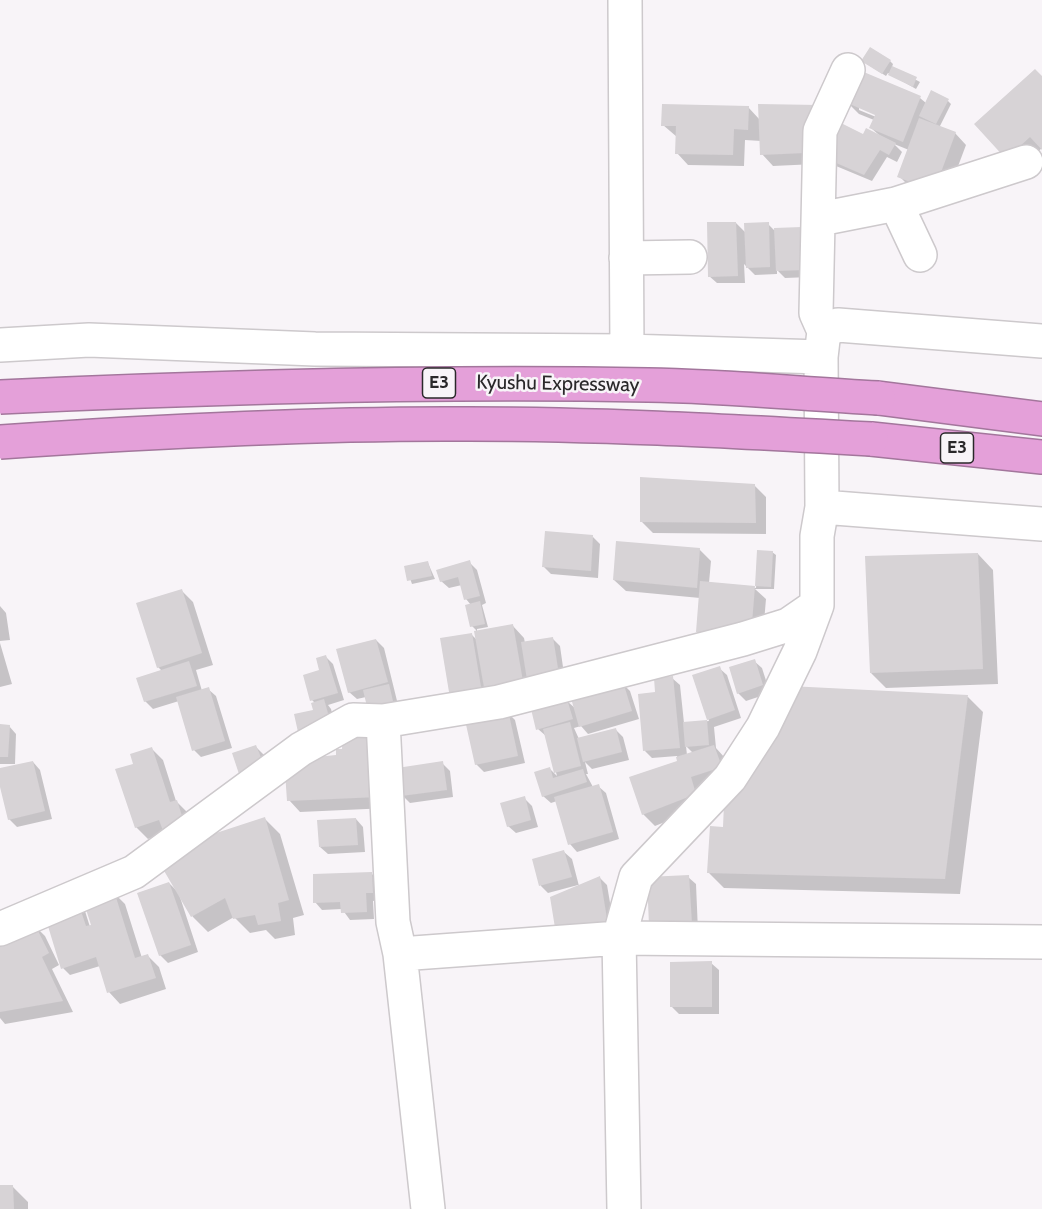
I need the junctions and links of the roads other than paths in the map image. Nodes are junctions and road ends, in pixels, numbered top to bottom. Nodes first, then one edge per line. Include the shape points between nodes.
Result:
1 (625, 0) edge
2 (848, 70) dead end
3 (1026, 162) dead end
4 (896, 204) junction
5 (820, 219) junction
6 (920, 255) dead end
7 (690, 257) dead end
8 (626, 258) junction
9 (1042, 341) edge
10 (822, 344) junction
11 (0, 345) edge
12 (627, 351) junction
13 (0, 398) edge
14 (1042, 419) edge
15 (0, 442) edge
16 (1042, 457) edge
17 (822, 507) junction
18 (1042, 524) edge
19 (817, 605) junction
20 (383, 721) junction
21 (0, 930) edge
22 (619, 938) junction
23 (1042, 942) edge
24 (400, 954) junction
25 (428, 1209) edge
26 (624, 1209) edge

1 - 8 street
2 - 5 street via 820,131
3 - 4 street
4 - 5 street
4 - 6 street
5 - 10 street via 816,313
7 - 8 street
8 - 12 street
9 - 10 street via 838,325
10 - 12 street
10 - 17 street
11 - 12 street via 89,340 315,349
13 - 14 highway, Kyushu Expressway / E3, bridge via 179,388 445,383 651,385 879,398
15 - 16 highway, E3, bridge via 179,430 445,424 653,428 871,439
17 - 18 street
17 - 19 street via 817,536
19 - 20 street via 789,625 743,639 499,702
19 - 22 street via 800,651 763,727 730,778 636,877
20 - 21 street via 352,720 301,749 134,872
20 - 24 street via 393,922
22 - 23 street
22 - 24 street
22 - 26 street
24 - 25 street

